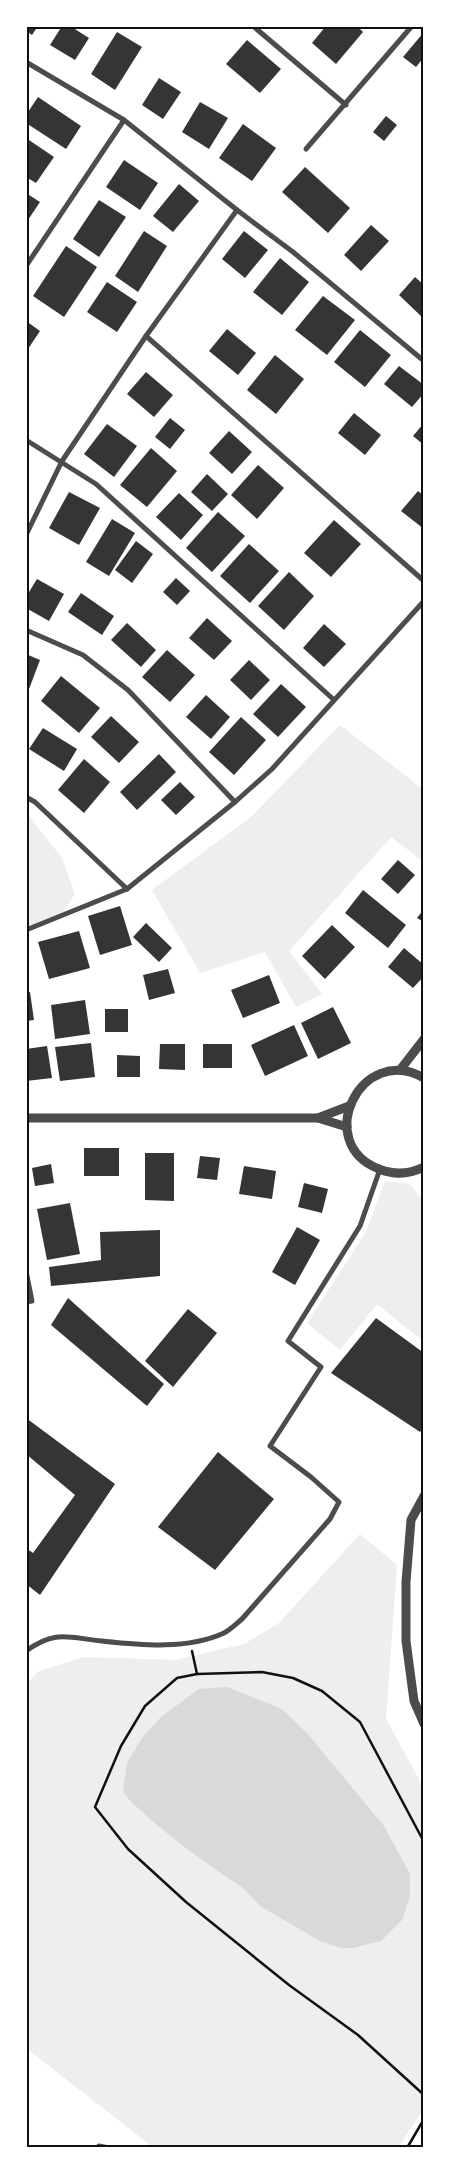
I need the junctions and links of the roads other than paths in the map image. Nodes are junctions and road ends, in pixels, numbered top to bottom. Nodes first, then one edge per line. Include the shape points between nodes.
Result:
1 (254, 26) edge
2 (412, 26) edge
3 (26, 62) edge
4 (346, 105) junction
5 (124, 120) junction
6 (306, 149) dead end
7 (237, 210) junction
8 (26, 266) edge
9 (146, 336) junction
10 (424, 361) edge
11 (26, 440) edge
12 (62, 461) junction
13 (26, 536) edge
14 (424, 581) edge
15 (424, 600) edge
16 (26, 630) edge
17 (333, 699) junction
18 (26, 797) edge
19 (235, 802) junction
20 (127, 889) junction
21 (26, 930) edge
22 (424, 1039) edge
23 (400, 1070) junction
24 (424, 1078) edge
25 (349, 1106) junction
26 (26, 1118) edge
27 (318, 1118) junction
28 (347, 1128) junction
29 (380, 1169) junction
30 (422, 1170) edge
31 (26, 1271) edge
32 (26, 1302) edge
33 (424, 1496) edge
34 (26, 1651) edge
35 (424, 1724) edge
36 (98, 2147) edge
37 (109, 2148) edge

1 - 4 street
2 - 4 street
3 - 5 street
4 - 6 street
5 - 7 street
5 - 8 street
7 - 9 street
7 - 10 street via 293,252
9 - 12 street
9 - 14 street
11 - 12 street
12 - 13 street
12 - 17 street via 96,484
15 - 17 street
16 - 19 street via 82,655 128,690
17 - 19 street via 272,768
18 - 20 street
19 - 20 street
20 - 21 street
22 - 23 street
23 - 24 street
23 - 25 street via 376,1075 365,1082
25 - 27 street
25 - 28 street
26 - 27 street
27 - 28 street
28 - 29 street via 355,1149 363,1159
29 - 30 street via 401,1173
29 - 34 street via 360,1226 288,1341 321,1366 270,1446 339,1502 330,1519 242,1620 224,1633 190,1642 128,1643 65,1635 46,1639
31 - 32 street via 32,1301
33 - 35 street via 412,1520 406,1582 406,1642 414,1701
36 - 37 street

